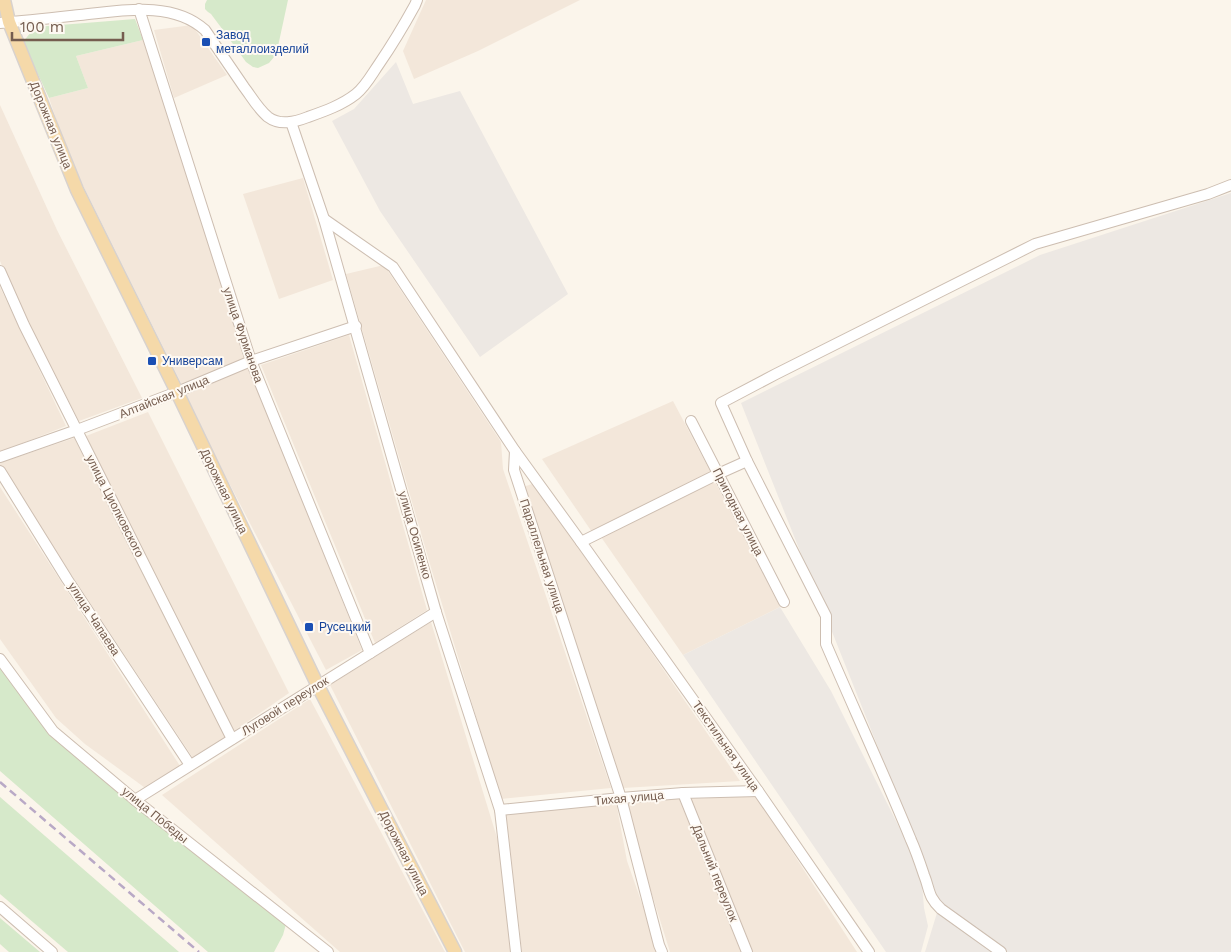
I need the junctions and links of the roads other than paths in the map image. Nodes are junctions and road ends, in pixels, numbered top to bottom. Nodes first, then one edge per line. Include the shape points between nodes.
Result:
1 (4, 0) edge
2 (417, 0) edge
3 (138, 9) junction
4 (4, 22) edge
5 (291, 122) junction
6 (1231, 185) edge
7 (324, 219) junction
8 (0, 271) edge
9 (356, 326) junction
10 (251, 361) junction
11 (177, 392) junction
12 (691, 421) dead end
13 (77, 430) junction
14 (515, 451) junction
15 (0, 457) edge
16 (747, 461) junction
17 (0, 471) edge
18 (718, 474) junction
19 (581, 542) junction
20 (784, 602) dead end
21 (436, 612) junction
22 (370, 653) junction
23 (0, 659) edge
24 (318, 686) junction
25 (232, 739) junction
26 (190, 765) junction
27 (758, 791) junction
28 (683, 794) junction
29 (621, 798) junction
30 (135, 800) junction
31 (500, 810) junction
32 (0, 906) edge
33 (52, 952) edge
34 (328, 952) edge
35 (455, 952) edge
36 (516, 952) edge
37 (662, 952) edge
38 (747, 952) edge
39 (868, 952) edge
40 (1001, 952) edge

1 - 4 main road, Дорожная улица
2 - 5 street via 395,40 357,93 332,108
3 - 4 street
3 - 5 street via 170,12 197,24 205,30 262,111 276,121
3 - 10 street, улица Фурманова
4 - 11 main road, Дорожная улица via 77,190
5 - 7 street, улица Осипенко
6 - 16 street via 1035,244 721,403
7 - 9 street, улица Осипенко
7 - 14 street via 393,267
8 - 13 street, улица Циолковского
9 - 10 street, Алтайская улица
9 - 21 street, улица Осипенко
10 - 11 street, Алтайская улица
10 - 22 street, улица Фурманова
11 - 13 street, Алтайская улица
11 - 24 main road, Дорожная улица
12 - 18 street, Пригодная улица
13 - 15 street, Алтайская улица
13 - 25 street, улица Циолковского
14 - 19 street, Текстильная улица
14 - 29 street, Параллельная улица via 514,470
16 - 18 street
16 - 40 street via 826,616 826,644 912,841 931,897
17 - 26 street, улица Чапаева
18 - 19 street
18 - 20 street, Пригодная улица
19 - 27 street, Текстильная улица
21 - 22 street, Луговой переулок
21 - 31 street, улица Осипенко
22 - 24 street, Луговой переулок
23 - 30 street, улица Победы via 53,731
24 - 25 street, Луговой переулок
24 - 35 main road, Дорожная улица
25 - 26 street, Луговой переулок
26 - 30 street, Луговой переулок
27 - 28 street, Тихая улица
27 - 39 street, Текстильная улица
28 - 29 street, Тихая улица
28 - 38 street, Дальний переулок
29 - 31 street, Тихая улица
29 - 37 street, Параллельная улица
30 - 34 street, улица Победы
31 - 36 street, улица Осипенко
32 - 33 street

